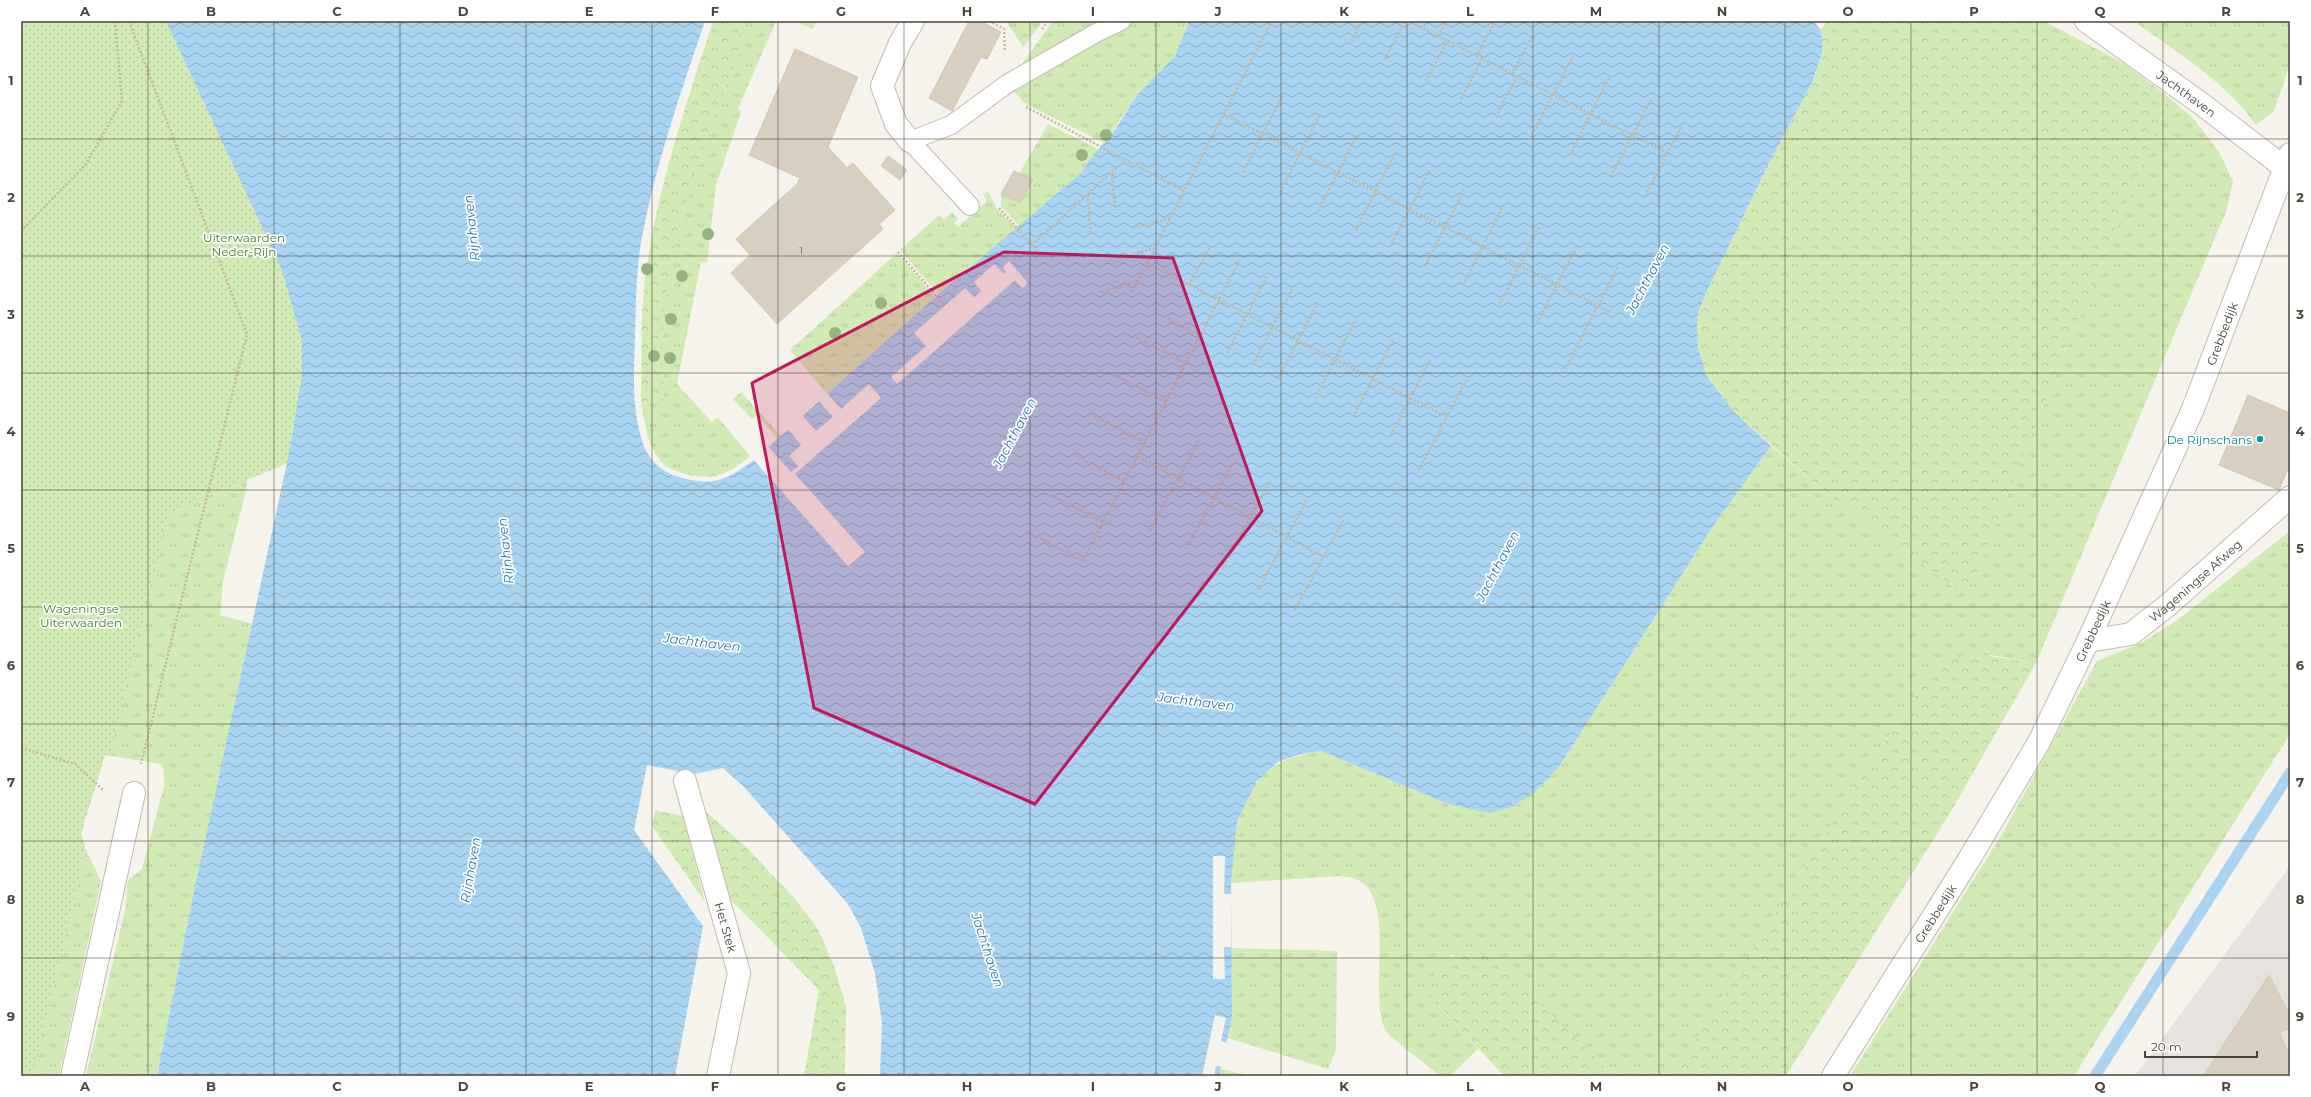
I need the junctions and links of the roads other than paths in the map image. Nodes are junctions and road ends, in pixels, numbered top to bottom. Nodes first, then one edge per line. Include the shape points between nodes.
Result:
1 (913, 21) edge
2 (1121, 21) edge
3 (2086, 21) edge
4 (910, 141) junction
5 (2288, 161) edge
6 (970, 206) dead end
7 (2290, 497) edge
8 (2088, 641) junction
9 (685, 781) dead end
10 (134, 793) road end
11 (72, 1076) edge
12 (718, 1076) edge
13 (1833, 1076) edge

1 - 4 street via 900,43 882,86 896,124
2 - 4 lane via 1096,32 1007,84 950,125
3 - 5 street, Jachthaven via 2203,105
4 - 6 lane
5 - 8 street, Grebbedijk via 2193,409
7 - 8 street, Wageningse Afweg via 2168,605 2131,634
8 - 13 street, Grebbedijk via 2035,749
9 - 12 street, Het Stek via 739,973
10 - 11 street

